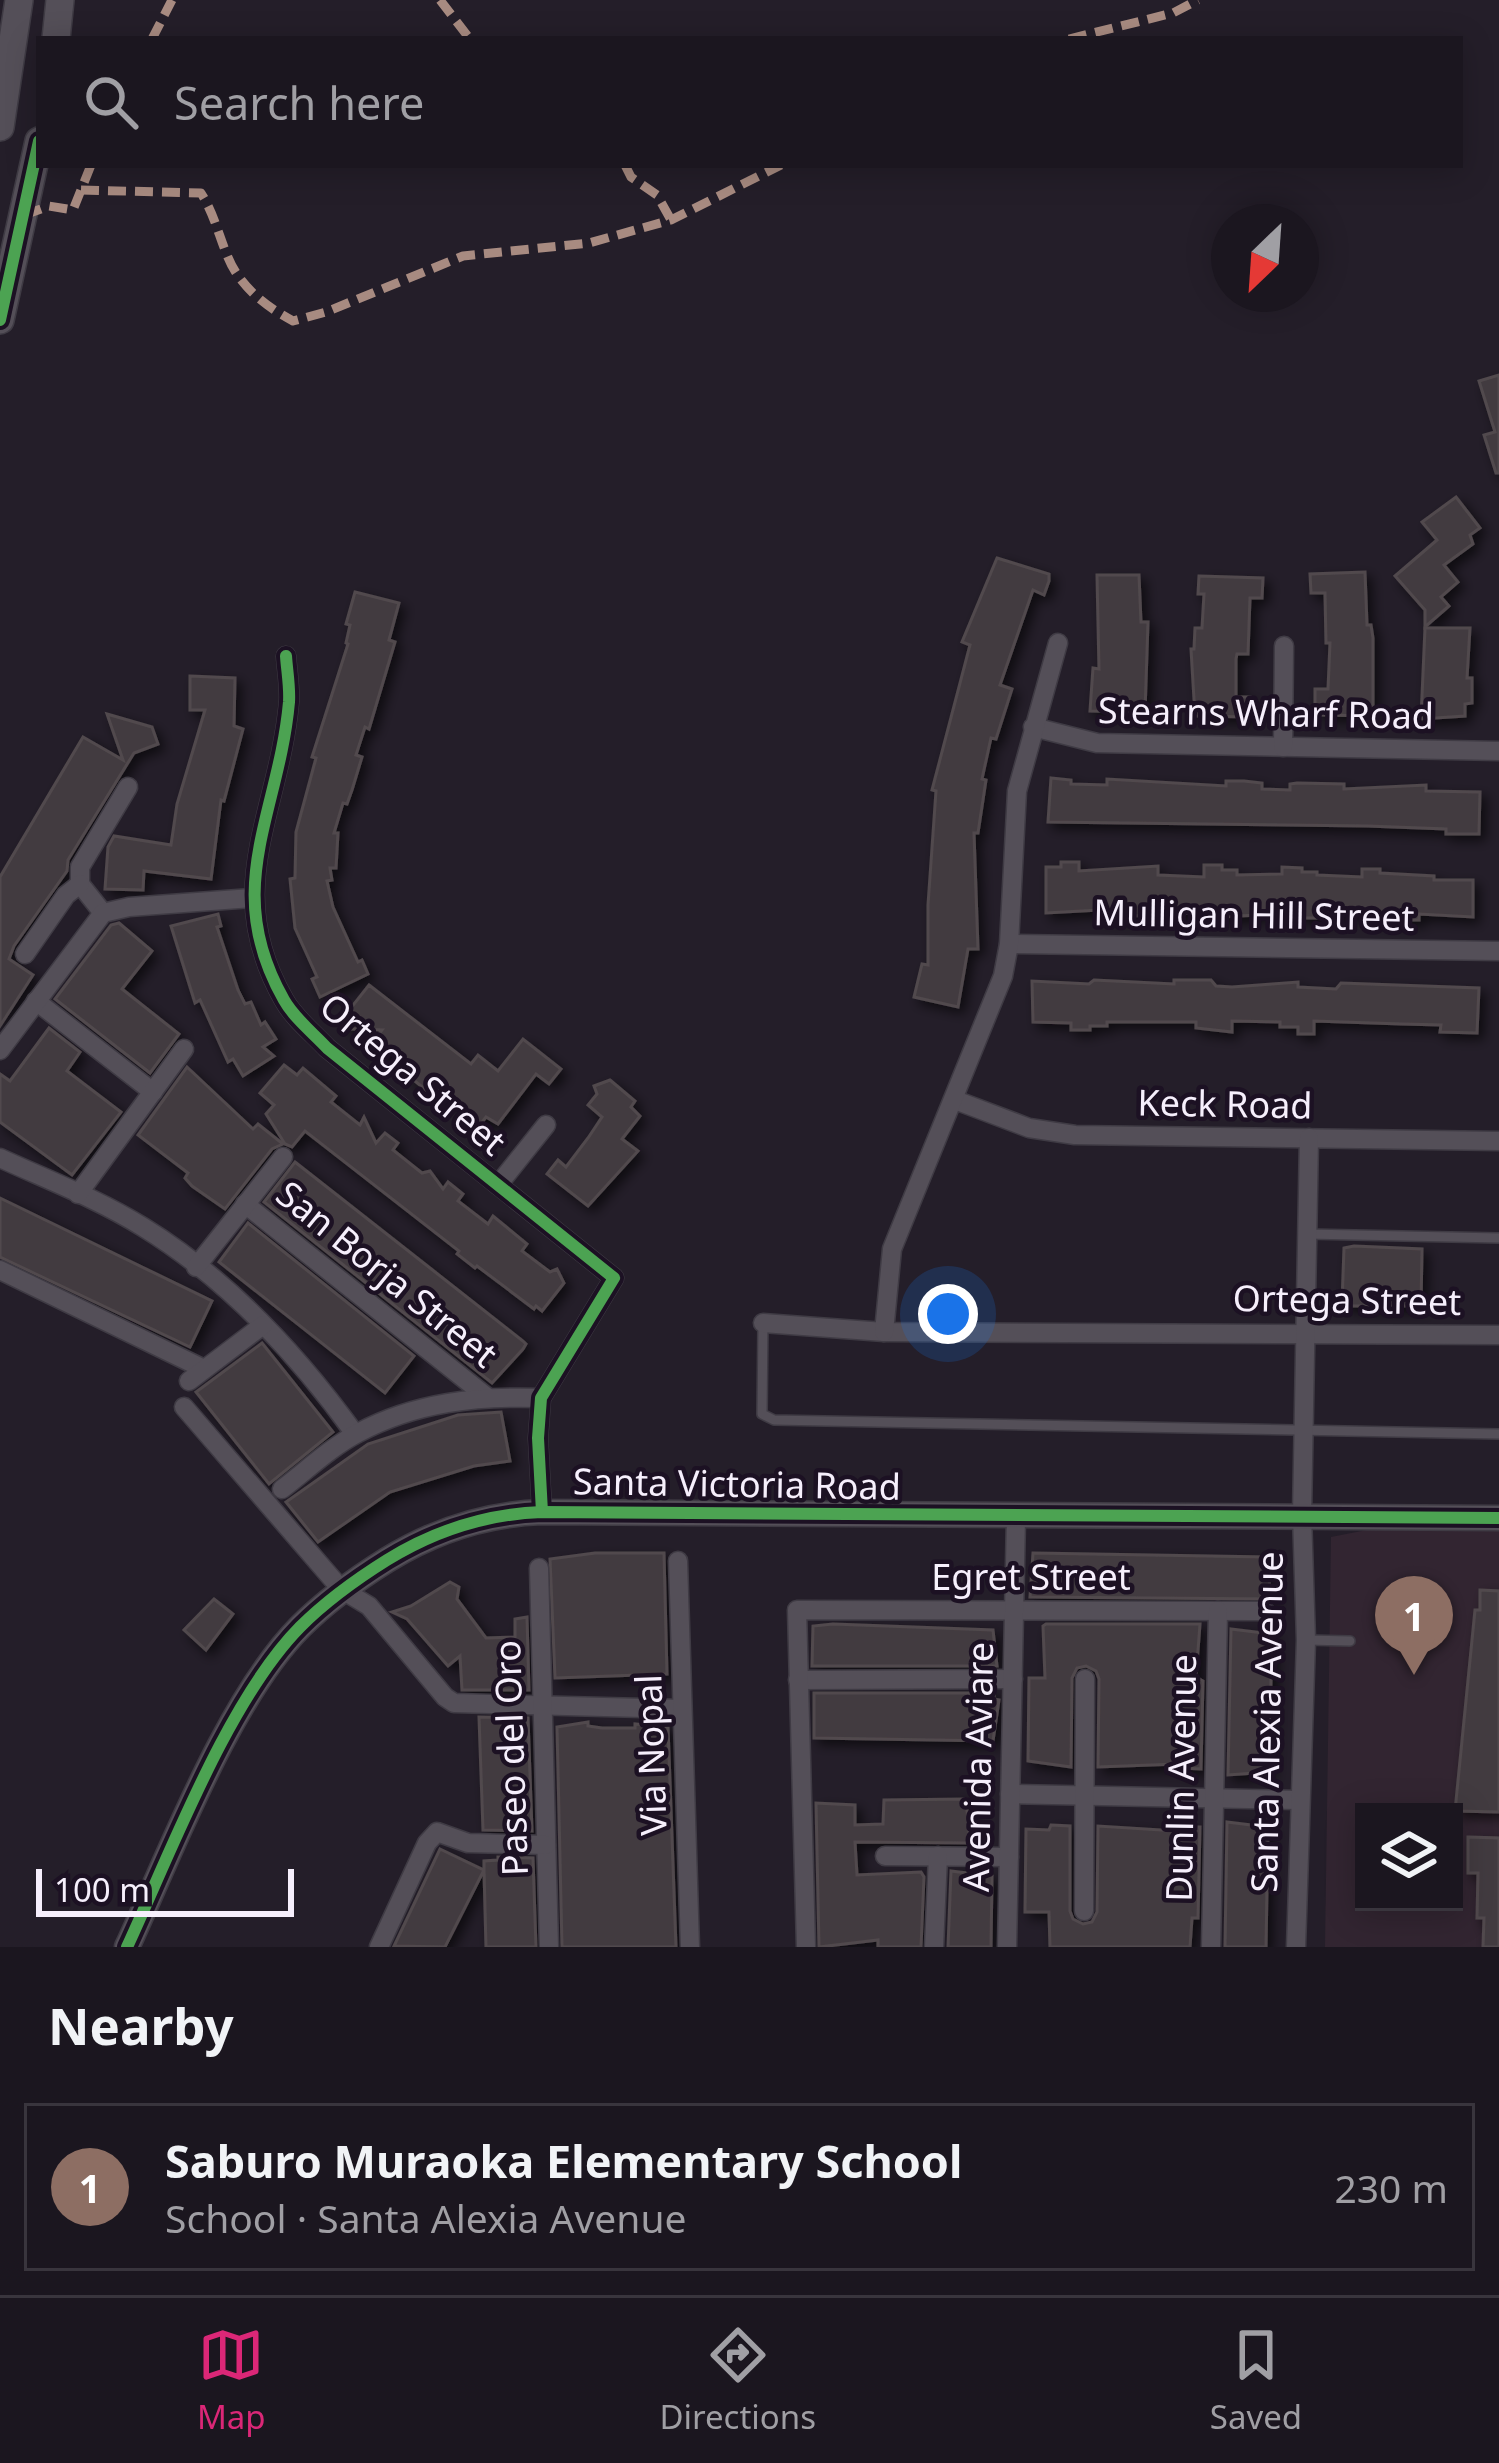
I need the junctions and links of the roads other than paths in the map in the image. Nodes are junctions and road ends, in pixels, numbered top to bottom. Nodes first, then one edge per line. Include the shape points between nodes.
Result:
1 (20, 0) edge
2 (60, 0) edge
3 (56, 36) edge
4 (6, 60) edge
5 (0, 127) edge
6 (36, 155) edge
7 (0, 320) edge
8 (1058, 643) dead end
9 (1285, 646) dead end
10 (286, 656) dead end
11 (1033, 727) junction
12 (1283, 748) junction
13 (1499, 751) edge
14 (128, 787) dead end
15 (80, 884) junction
16 (252, 898) junction
17 (103, 913) junction
18 (1009, 944) junction
19 (1499, 951) edge
20 (25, 954) dead end
21 (36, 1000) junction
22 (184, 1049) dead end
23 (0, 1050) edge
24 (153, 1092) junction
25 (956, 1100) junction
26 (546, 1125) dead end
27 (1309, 1138) junction
28 (1499, 1141) edge
29 (283, 1157) dead end
30 (0, 1158) edge
31 (498, 1186) junction
32 (78, 1194) junction
33 (245, 1204) junction
34 (1307, 1234) junction
35 (1499, 1238) edge
36 (196, 1267) junction
37 (0, 1270) edge
38 (763, 1323) joint
39 (263, 1325) junction
40 (884, 1332) junction
41 (1306, 1332) junction
42 (1499, 1335) edge
43 (487, 1396) junction
44 (541, 1398) junction
45 (184, 1407) dead end
46 (1304, 1431) junction
47 (355, 1434) junction
48 (1499, 1434) edge
49 (282, 1489) dead end
50 (542, 1512) junction
51 (1302, 1515) junction
52 (1016, 1517) junction
53 (1499, 1518) edge
54 (678, 1562) dead end
55 (539, 1568) dead end
56 (340, 1589) junction
57 (1014, 1610) junction
58 (1218, 1611) junction
59 (1265, 1611) dead end
60 (1306, 1640) junction
61 (1350, 1641) dead end
62 (1013, 1679) junction
63 (1085, 1679) dead end
64 (798, 1680) junction
65 (542, 1702) junction
66 (682, 1709) junction
67 (1010, 1794) junction
68 (1084, 1796) junction
69 (1214, 1798) junction
70 (1299, 1800) junction
71 (546, 1845) junction
72 (885, 1856) dead end
73 (938, 1856) junction
74 (1009, 1858) junction
75 (1084, 1911) dead end
76 (127, 1947) edge
77 (379, 1947) edge
78 (549, 1947) edge
79 (690, 1947) edge
80 (806, 1947) edge
81 (934, 1947) edge
82 (1007, 1947) edge
83 (1211, 1947) edge
84 (1296, 1947) edge

1 - 4 main road
2 - 3 main road
4 - 5 main road
6 - 7 main road
8 - 11 street
9 - 12 street
10 - 16 street, Ortega Street via 289,701
11 - 12 street, Stearns Wharf Road via 1097,743
11 - 18 street via 1014,810
12 - 13 street, Stearns Wharf Road
14 - 15 street via 80,867
15 - 17 street
15 - 20 street
16 - 17 street
16 - 31 street, Ortega Street via 264,960 286,1004 327,1048
17 - 21 street
18 - 19 street, Mulligan Hill Street
18 - 25 street
21 - 23 street
21 - 24 street
22 - 24 street
24 - 32 street
25 - 27 street, Keck Road via 1050,1132
25 - 40 street via 892,1250
26 - 31 street
27 - 28 street, Keck Road
27 - 34 street, Santa Alexia Avenue
29 - 33 street
30 - 32 street
31 - 44 street, Ortega Street via 614,1278
32 - 36 street via 146,1228
33 - 36 street
33 - 43 street, San Borja Street
34 - 35 lane
34 - 41 street, Santa Alexia Avenue
36 - 39 street
37 - 39 street via 196,1375
38 - 40 street, Ortega Street
38 - 46 lane via 762,1414 774,1420
39 - 47 street
40 - 41 street, Ortega Street
41 - 42 street, Ortega Street
41 - 46 street, Santa Alexia Avenue
43 - 44 street
43 - 47 street via 441,1402
44 - 50 street
45 - 56 street
46 - 48 lane
46 - 51 street, Santa Alexia Avenue
47 - 49 street
50 - 52 street, Santa Victoria Road
50 - 56 street, Santa Victoria Road via 449,1529
51 - 52 street, Santa Victoria Road
51 - 53 street, Santa Victoria Road
51 - 60 street, Santa Alexia Avenue
52 - 57 street, Avenida Aviare
54 - 66 street, Via Nopal
55 - 65 street, Paseo del Oro
56 - 65 street via 369,1606 454,1703
56 - 76 street, Santa Victoria Road via 297,1630 247,1699
57 - 58 street, Egret Street
57 - 62 street, Avenida Aviare
57 - 64 street, Egret Street via 797,1610
58 - 59 street, Egret Street
58 - 69 street, Dunlin Avenue
60 - 61 lane
60 - 70 street, Santa Alexia Avenue
62 - 64 street
62 - 67 street, Avenida Aviare
63 - 68 street
64 - 80 street
65 - 66 street
65 - 71 street, Paseo del Oro
66 - 79 street, Via Nopal
67 - 68 street
67 - 74 street, Avenida Aviare
68 - 69 street
68 - 75 street
69 - 70 street
69 - 83 street, Dunlin Avenue
70 - 84 street, Santa Alexia Avenue
71 - 77 street via 489,1845 437,1832
71 - 78 street, Paseo del Oro
72 - 73 street
73 - 74 street
73 - 81 street
74 - 82 street, Avenida Aviare

